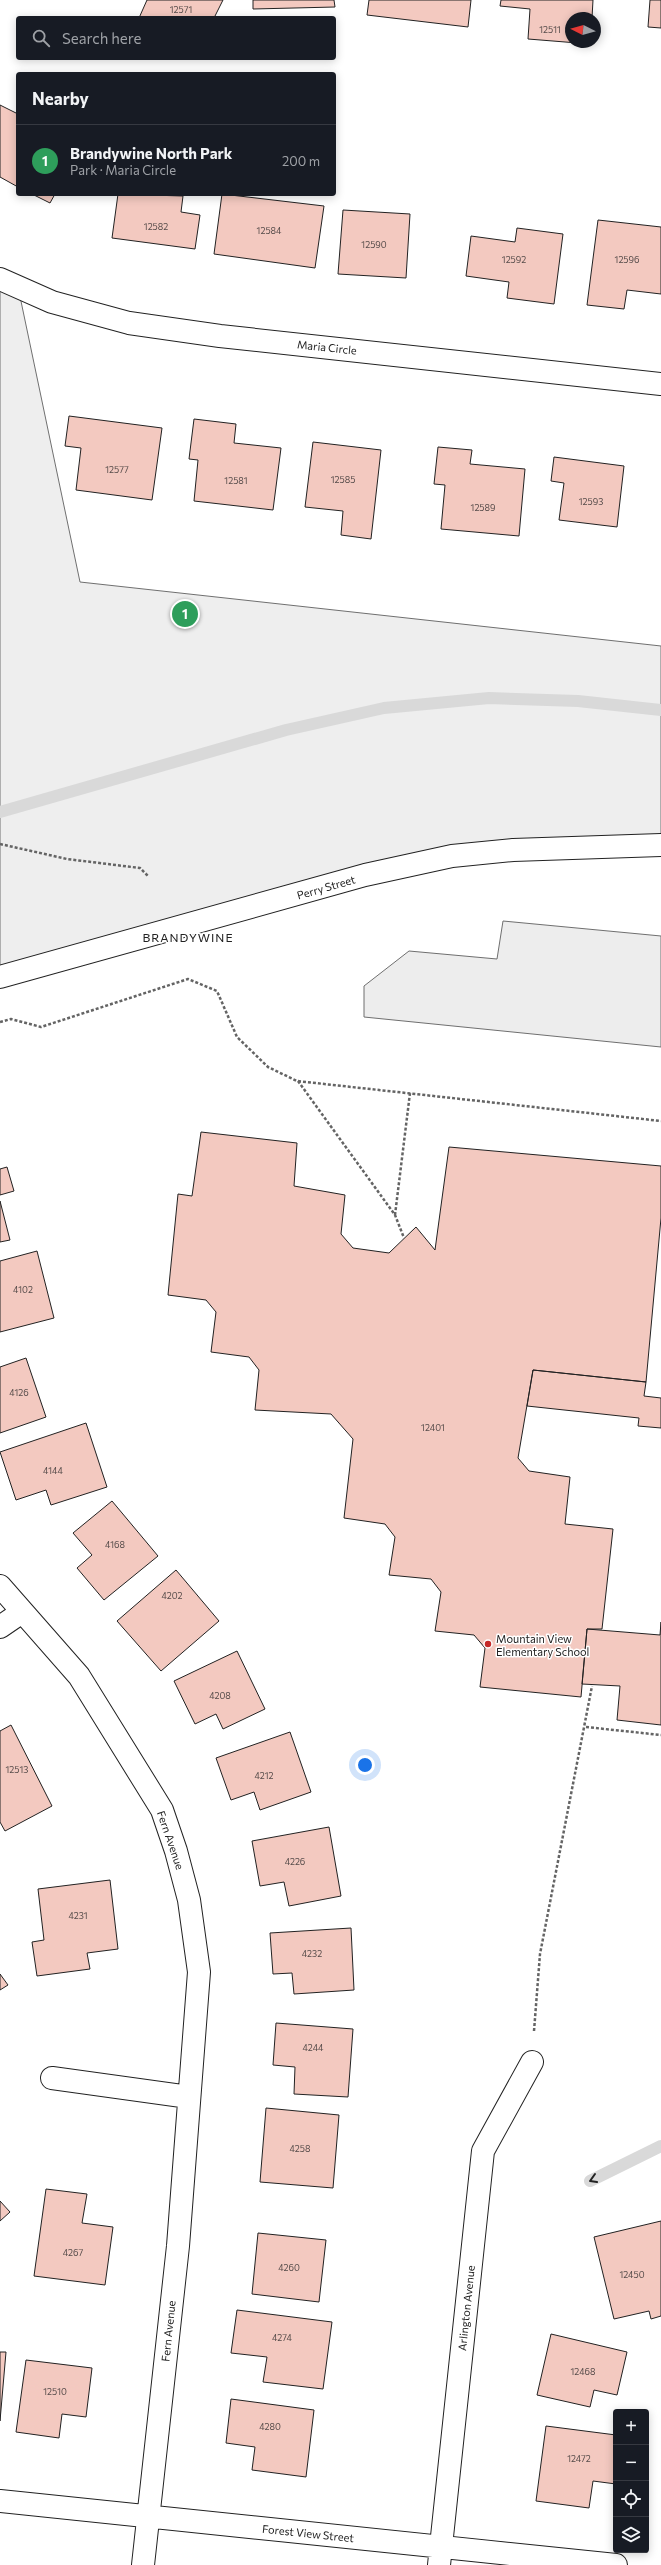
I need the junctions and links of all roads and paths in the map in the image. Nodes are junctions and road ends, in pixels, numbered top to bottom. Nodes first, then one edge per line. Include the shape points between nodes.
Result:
1 (0, 279) edge
2 (661, 384) edge
3 (0, 844) edge
4 (661, 845) edge
5 (149, 877) dead end
6 (0, 978) edge
7 (0, 1022) edge
8 (297, 1081) junction
9 (410, 1093) junction
10 (661, 1120) edge
11 (395, 1215) junction
12 (404, 1238) dead end
13 (0, 1586) edge
14 (22, 1612) junction
15 (0, 1627) edge
16 (592, 1686) dead end
17 (586, 1727) junction
18 (661, 1735) edge
19 (532, 2062) joint
20 (52, 2078) dead end
21 (189, 2096) junction
22 (0, 2501) edge
23 (148, 2516) junction
24 (440, 2556) edge
25 (144, 2565) edge
26 (616, 2565) edge

1 - 2 street, Maria Circle via 52,302 129,323 220,336
3 - 5 path via 67,859 140,868
4 - 6 street, Perry Street via 513,850 452,856 366,876
7 - 8 path via 11,1019 41,1028 188,979 217,991 237,1037 268,1067
8 - 9 path
8 - 11 path
9 - 10 path
9 - 11 path
11 - 12 path
13 - 14 street, Fern Avenue
14 - 15 street
14 - 21 street, Fern Avenue via 79,1676 162,1810 189,1900 199,1972
16 - 17 path
17 - 18 path
17 - 19 path via 540,1954
19 - 24 street, Arlington Avenue via 483,2151
20 - 21 street
21 - 23 street, Fern Avenue via 178,2246
22 - 23 street, Forest View Street
23 - 24 street, Forest View Street
23 - 25 street, Fern Avenue
24 - 26 street, Forest View Street

